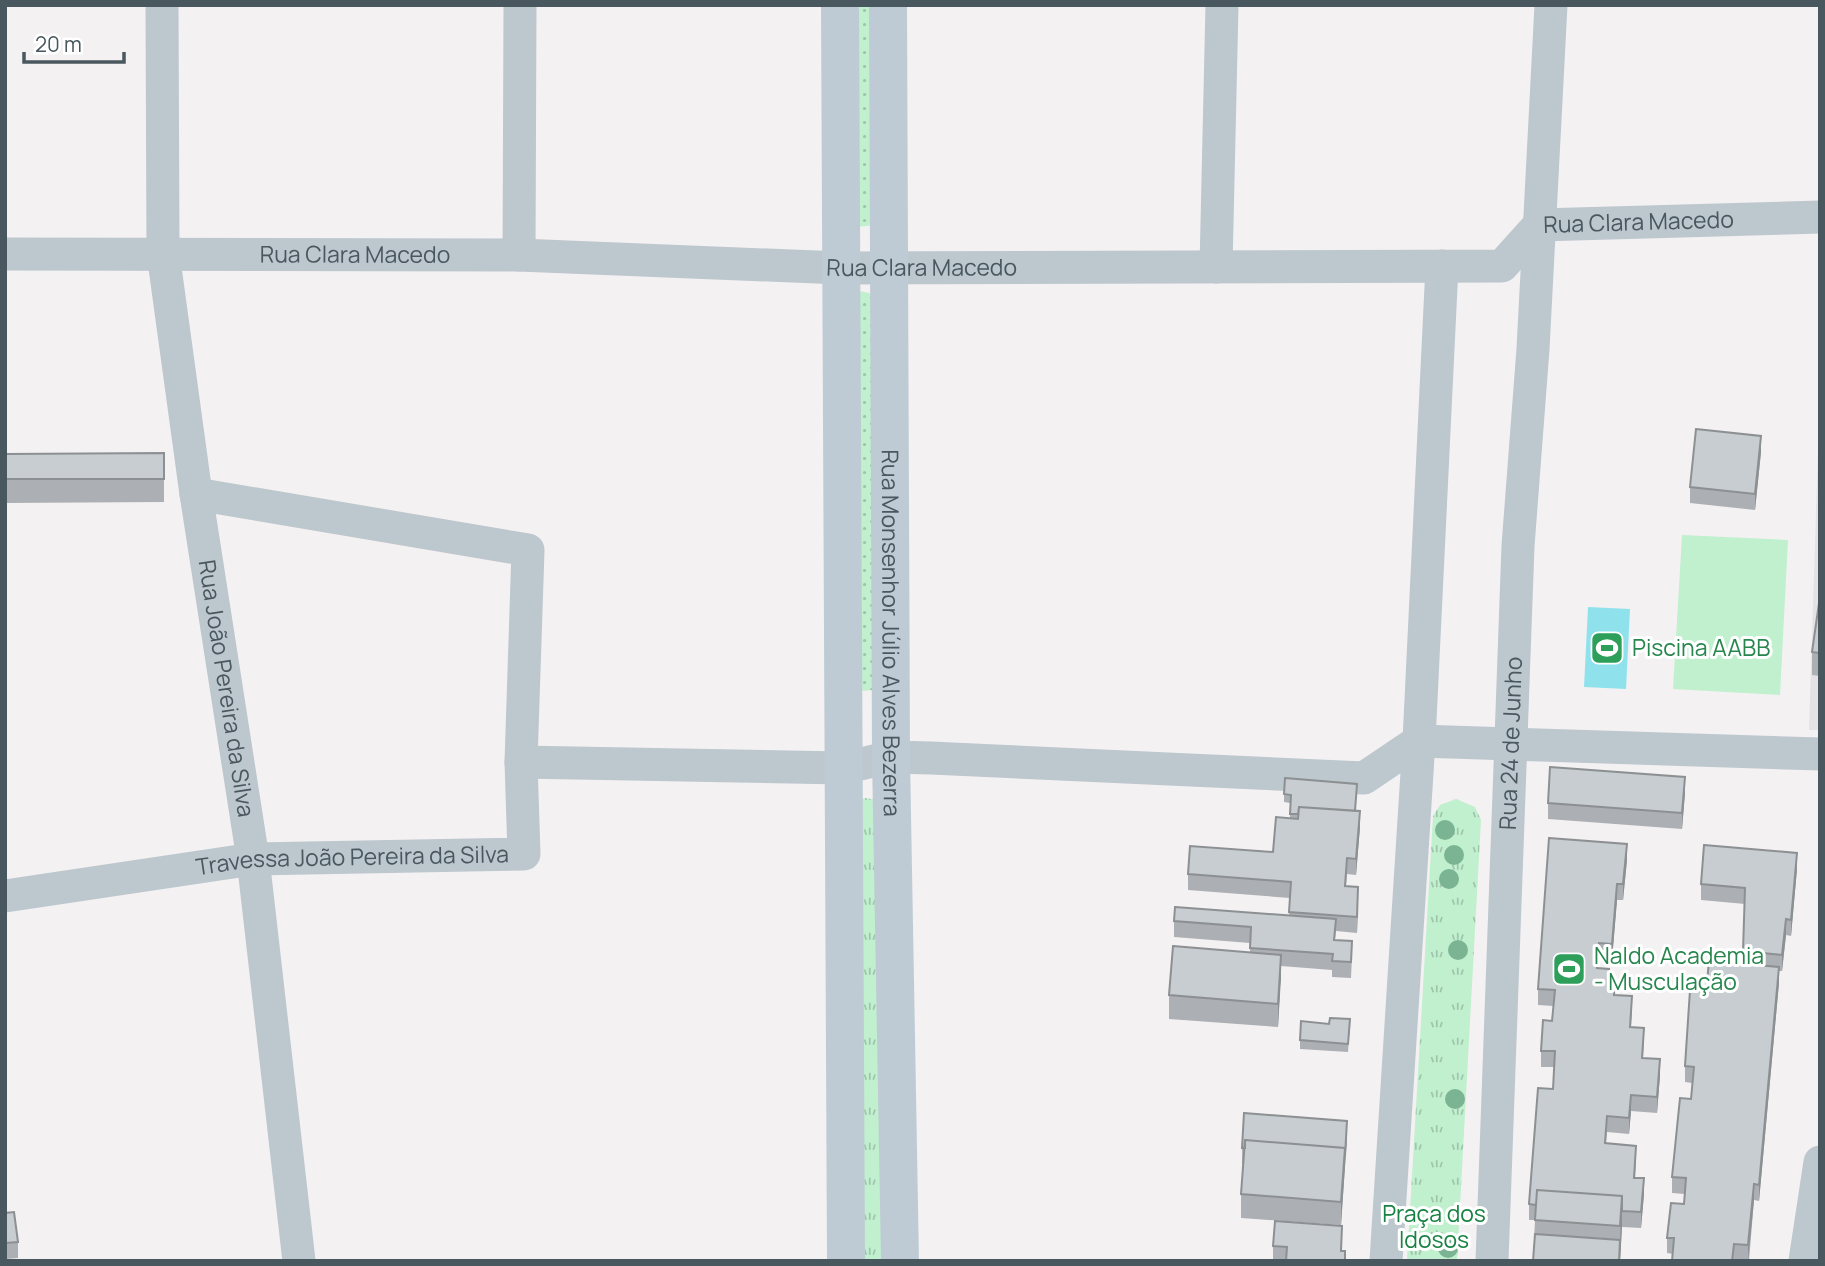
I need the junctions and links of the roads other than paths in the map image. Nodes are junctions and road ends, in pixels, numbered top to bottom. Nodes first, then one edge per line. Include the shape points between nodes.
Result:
1 (162, 5) edge
2 (520, 5) edge
3 (840, 5) edge
4 (888, 5) edge
5 (1222, 5) edge
6 (1551, 5) edge
7 (1820, 217) edge
8 (1539, 225) junction
9 (163, 248) junction
10 (5, 254) edge
11 (519, 254) junction
12 (1442, 266) junction
13 (1216, 267) junction
14 (841, 268) junction
15 (891, 268) junction
16 (196, 494) junction
17 (1419, 741) junction
18 (1513, 745) junction
19 (1820, 754) edge
20 (891, 757) junction
21 (521, 762) junction
22 (844, 768) junction
23 (253, 859) junction
24 (5, 896) edge
25 (1818, 1182) edge
26 (299, 1261) edge
27 (846, 1261) edge
28 (900, 1261) edge
29 (1385, 1261) edge
30 (1492, 1261) edge
31 (1805, 1261) edge

1 - 9 street, Rua João Pereira da Silva
2 - 11 street
3 - 14 street
4 - 15 street, Rua Monsenhor Júlio Alves Bezerra
5 - 13 street
6 - 8 street, Rua 24 de Junho
7 - 8 street, Rua Clara Macedo
8 - 12 street, Rua Clara Macedo via 1502,265
8 - 18 street, Rua 24 de Junho via 1518,546
9 - 10 street, Rua Clara Macedo
9 - 11 street, Rua Clara Macedo
9 - 16 street, Rua João Pereira da Silva
11 - 14 street, Rua Clara Macedo
12 - 13 street, Rua Clara Macedo
12 - 17 street
13 - 15 street, Rua Clara Macedo
14 - 15 street, Rua Clara Macedo
14 - 22 street
15 - 20 street, Rua Monsenhor Júlio Alves Bezerra
16 - 21 street, Travessa João Pereira da Silva via 528,550
16 - 23 street, Rua João Pereira da Silva
17 - 18 street
17 - 20 street via 1364,778
17 - 29 street
18 - 19 street
18 - 30 street, Rua 24 de Junho
20 - 22 street
20 - 28 street, Rua Monsenhor Júlio Alves Bezerra
21 - 22 street
21 - 23 street, Travessa João Pereira da Silva via 524,853
22 - 27 street
23 - 24 street, Travessa João Pereira da Silva
23 - 26 street, Rua João Pereira da Silva
25 - 31 street

